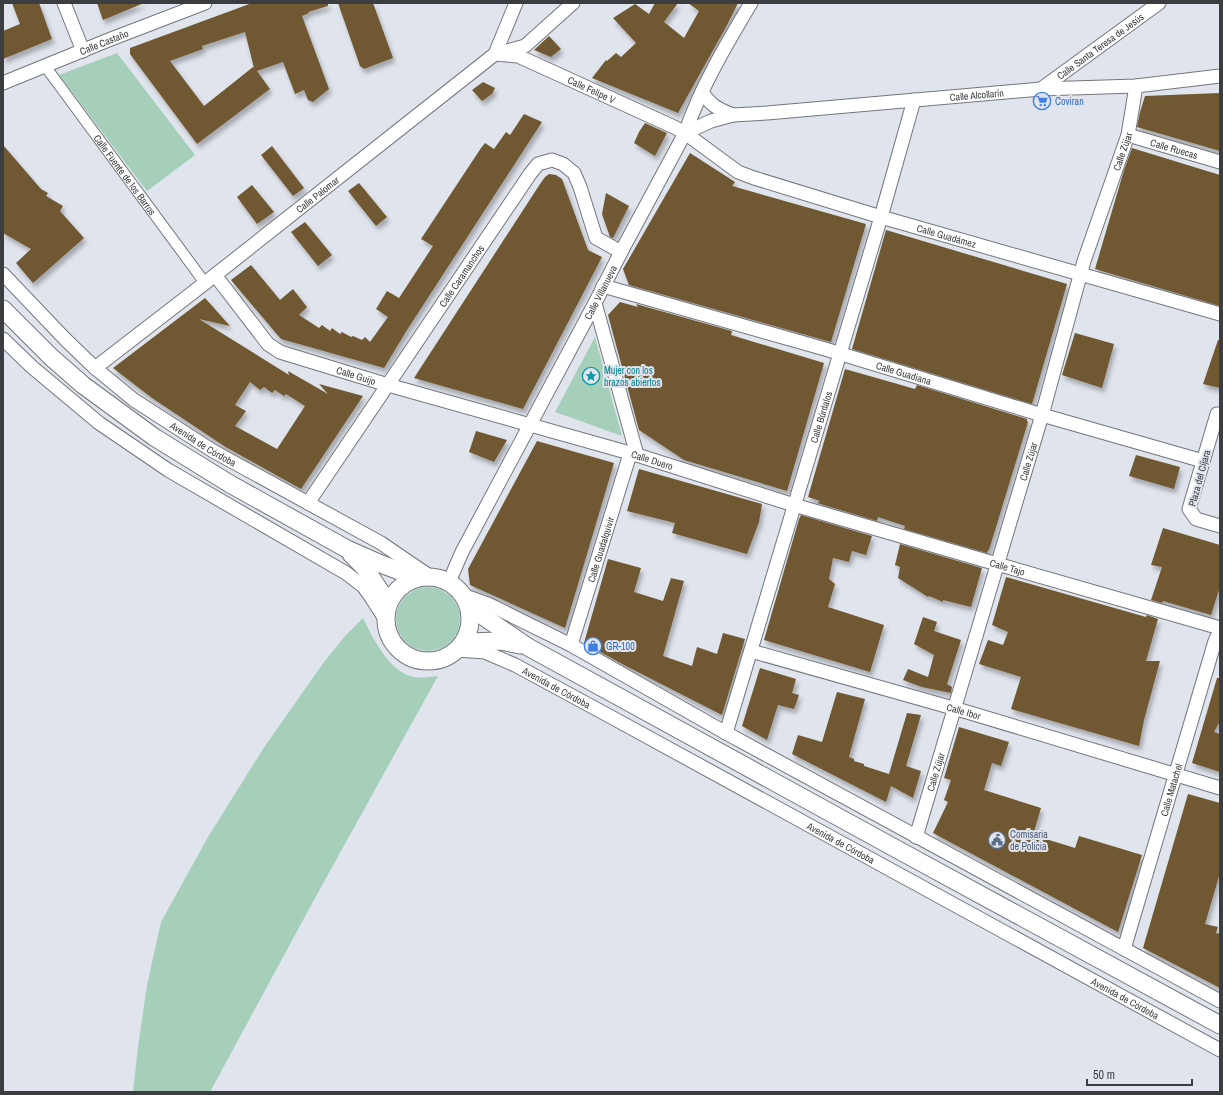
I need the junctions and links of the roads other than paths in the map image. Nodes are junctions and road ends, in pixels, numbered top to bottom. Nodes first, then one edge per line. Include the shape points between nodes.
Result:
1 (64, 3) edge
2 (205, 3) edge
3 (516, 3) edge
4 (573, 3) edge
5 (751, 3) edge
6 (1159, 3) edge
7 (83, 51) junction
8 (495, 54) junction
9 (46, 66) junction
10 (1220, 76) edge
11 (3, 83) edge
12 (1136, 86) junction
13 (1041, 89) junction
14 (702, 92) junction
15 (914, 100) junction
16 (733, 114) junction
17 (685, 133) junction
18 (1128, 135) junction
19 (1220, 162) edge
20 (881, 217) junction
21 (621, 252) junction
22 (3, 274) edge
23 (1081, 274) junction
24 (210, 279) junction
25 (604, 286) junction
26 (595, 303) junction
27 (3, 310) edge
28 (1220, 314) edge
29 (3, 339) edge
30 (839, 354) junction
31 (95, 368) junction
32 (388, 385) junction
33 (1220, 414) edge
34 (1042, 415) junction
35 (530, 425) junction
36 (633, 454) junction
37 (1204, 460) junction
38 (308, 503) junction
39 (794, 505) junction
40 (1220, 526) edge
41 (347, 549) junction
42 (996, 564) junction
43 (424, 577) junction
44 (449, 582) junction
45 (466, 600) junction
46 (387, 611) junction
47 (1220, 630) edge
48 (572, 645) junction
49 (460, 646) junction
50 (528, 647) junction
51 (751, 651) junction
52 (954, 709) junction
53 (726, 733) junction
54 (1176, 774) junction
55 (1220, 788) edge
56 (916, 836) junction
57 (1124, 949) junction
58 (1220, 1001) edge
59 (1220, 1025) edge
60 (1220, 1050) edge

1 - 7 street
2 - 7 street, Calle Castaño
3 - 8 street, Calle Palomar
4 - 8 street via 525,46
5 - 14 street, Calle Villanueva
6 - 13 street, Calle Santa Teresa de Jesús
7 - 9 street, Calle Castaño
8 - 17 street, Calle Felipe V via 518,56
8 - 24 street, Calle Palomar
9 - 11 street, Calle Castaño
9 - 24 street, Calle Fuente de los Barros
10 - 12 street, Calle Alcollarín
12 - 13 street, Calle Alcollarín
12 - 18 street, Calle Zújar
13 - 15 street, Calle Alcollarín
14 - 16 street, Calle Alcollarín via 708,102
14 - 17 street, Calle Villanueva
15 - 16 street, Calle Alcollarín
15 - 20 street, Calle Búrdalos
16 - 17 street, Calle Alcollarín via 711,120
17 - 20 street, Calle Guadámez via 738,172
17 - 21 street, Calle Villanueva
18 - 19 street, Calle Ruecas
18 - 23 street, Calle Zújar
20 - 23 street, Calle Guadámez
20 - 30 street, Calle Búrdalos
21 - 25 street, Calle Villanueva
21 - 32 street, Calle Caramanchos via 596,238 574,173 563,164 552,160 538,164
22 - 31 street, Avenida de Córdoba
23 - 28 street, Calle Guadámez
23 - 34 street, Calle Zújar
24 - 31 street, Calle Palomar
24 - 32 street, Calle Guijo via 268,344 280,352
25 - 26 street, Calle Villanueva
25 - 30 street, Calle Guadiana
26 - 35 street, Calle Villanueva
26 - 36 street, Calle Duero
27 - 41 street, Avenida de Córdoba via 83,385 154,437 230,484
29 - 46 street via 32,367 106,428 168,470 346,574 363,586
30 - 34 street, Calle Guadiana
30 - 39 street, Calle Búrdalos
31 - 38 street, Avenida de Córdoba via 134,400 213,452
32 - 35 street, Calle Guijo
32 - 38 street, Calle Caramanchos
33 - 37 street, Plaza del Cíjara via 1217,414
34 - 37 street, Calle Guadiana
34 - 42 street, Calle Zújar
35 - 36 street, Calle Guijo
35 - 44 street, Calle Villanueva via 462,552
36 - 39 street, Calle Duero
36 - 48 street, Calle Guadalquivir
37 - 40 street, Plaza del Cíjara via 1189,509 1196,520
38 - 43 street, Avenida de Córdoba via 381,544
39 - 42 street, Calle Tajo
39 - 51 street, Calle Búrdalos
41 - 43 street, Avenida de Córdoba via 381,564
41 - 46 street, Avenida de Córdoba via 365,568
42 - 47 street, Calle Tajo
42 - 52 street, Calle Zújar
43 - 44 street
43 - 46 street via 400,586 393,594
44 - 45 street
45 - 48 street via 488,604
45 - 49 street via 470,618 468,630
45 - 50 street, Avenida de Córdoba
46 - 49 street via 386,629 390,639 407,656 420,661 433,661 446,657
47 - 54 street, Calle Matachel
48 - 53 street
49 - 50 street, Avenida de Córdoba via 501,641
49 - 60 street, Avenida de Córdoba via 485,652 515,665
50 - 59 street, Avenida de Córdoba
51 - 52 street, Calle Ibor
51 - 53 street, Calle Búrdalos
52 - 54 street, Calle Ibor
52 - 56 street, Calle Zújar
53 - 56 street
54 - 55 street, Calle Ibor
54 - 57 street, Calle Matachel
56 - 57 street
57 - 58 street

